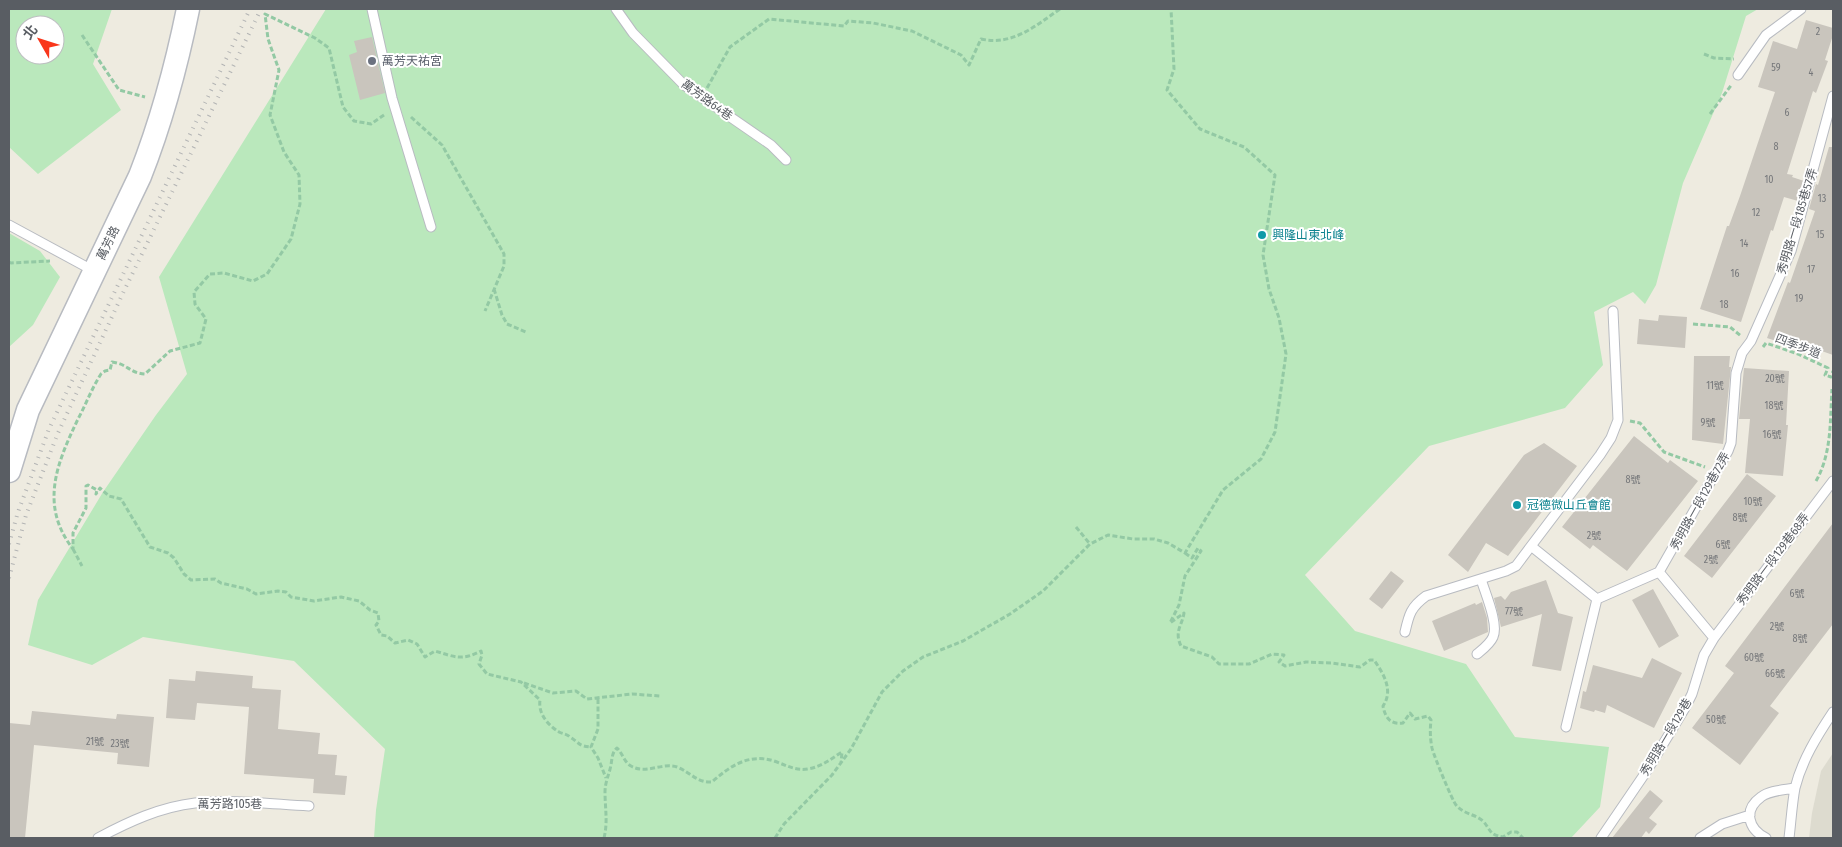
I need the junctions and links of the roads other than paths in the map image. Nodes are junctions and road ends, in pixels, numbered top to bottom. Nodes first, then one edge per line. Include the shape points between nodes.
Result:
1 (188, 9) edge
2 (372, 9) edge
3 (616, 9) edge
4 (1801, 9) edge
5 (1738, 75) road end
6 (1833, 96) edge
7 (786, 160) dead end
8 (9, 225) edge
9 (431, 226) dead end
10 (94, 271) junction
11 (1613, 311) dead end
12 (1751, 342) joint
13 (9, 471) edge
14 (1833, 481) edge
15 (1531, 546) junction
16 (1659, 572) junction
17 (1480, 579) junction
18 (1598, 599) junction
19 (1405, 632) dead end
20 (1714, 638) junction
21 (1477, 654) dead end
22 (1833, 712) edge
23 (1566, 726) dead end
24 (1795, 788) junction
25 (309, 806) dead end
26 (1750, 815) junction
27 (98, 838) edge
28 (1601, 838) edge
29 (1700, 838) edge
30 (1766, 838) edge
31 (1789, 838) edge

1 - 10 street, 萬芳路 via 167,102 154,142
2 - 9 lane via 392,98
3 - 7 lane, 萬芳路64巷 via 633,33 684,85 771,145
4 - 5 lane via 1766,35
6 - 12 lane, 秀明路一段185巷57弄 via 1791,251
8 - 10 lane
10 - 13 street, 萬芳路 via 28,410
11 - 15 lane via 1618,420 1600,455
12 - 16 lane, 秀明路一段129巷72弄 via 1742,353 1736,372 1731,443
14 - 20 lane, 秀明路一段129巷68弄
15 - 17 lane via 1516,566
15 - 18 lane
16 - 18 lane
16 - 20 lane
17 - 19 lane via 1426,596 1409,614
17 - 21 lane via 1495,626 1489,644
18 - 23 lane
20 - 28 lane, 秀明路一段129巷 via 1704,654 1685,708
22 - 24 lane via 1804,761
24 - 26 lane via 1761,796 1753,804
24 - 31 lane
25 - 27 lane, 萬芳路105巷 via 235,801 194,803 149,814
26 - 29 lane via 1722,824
26 - 30 lane via 1751,826

